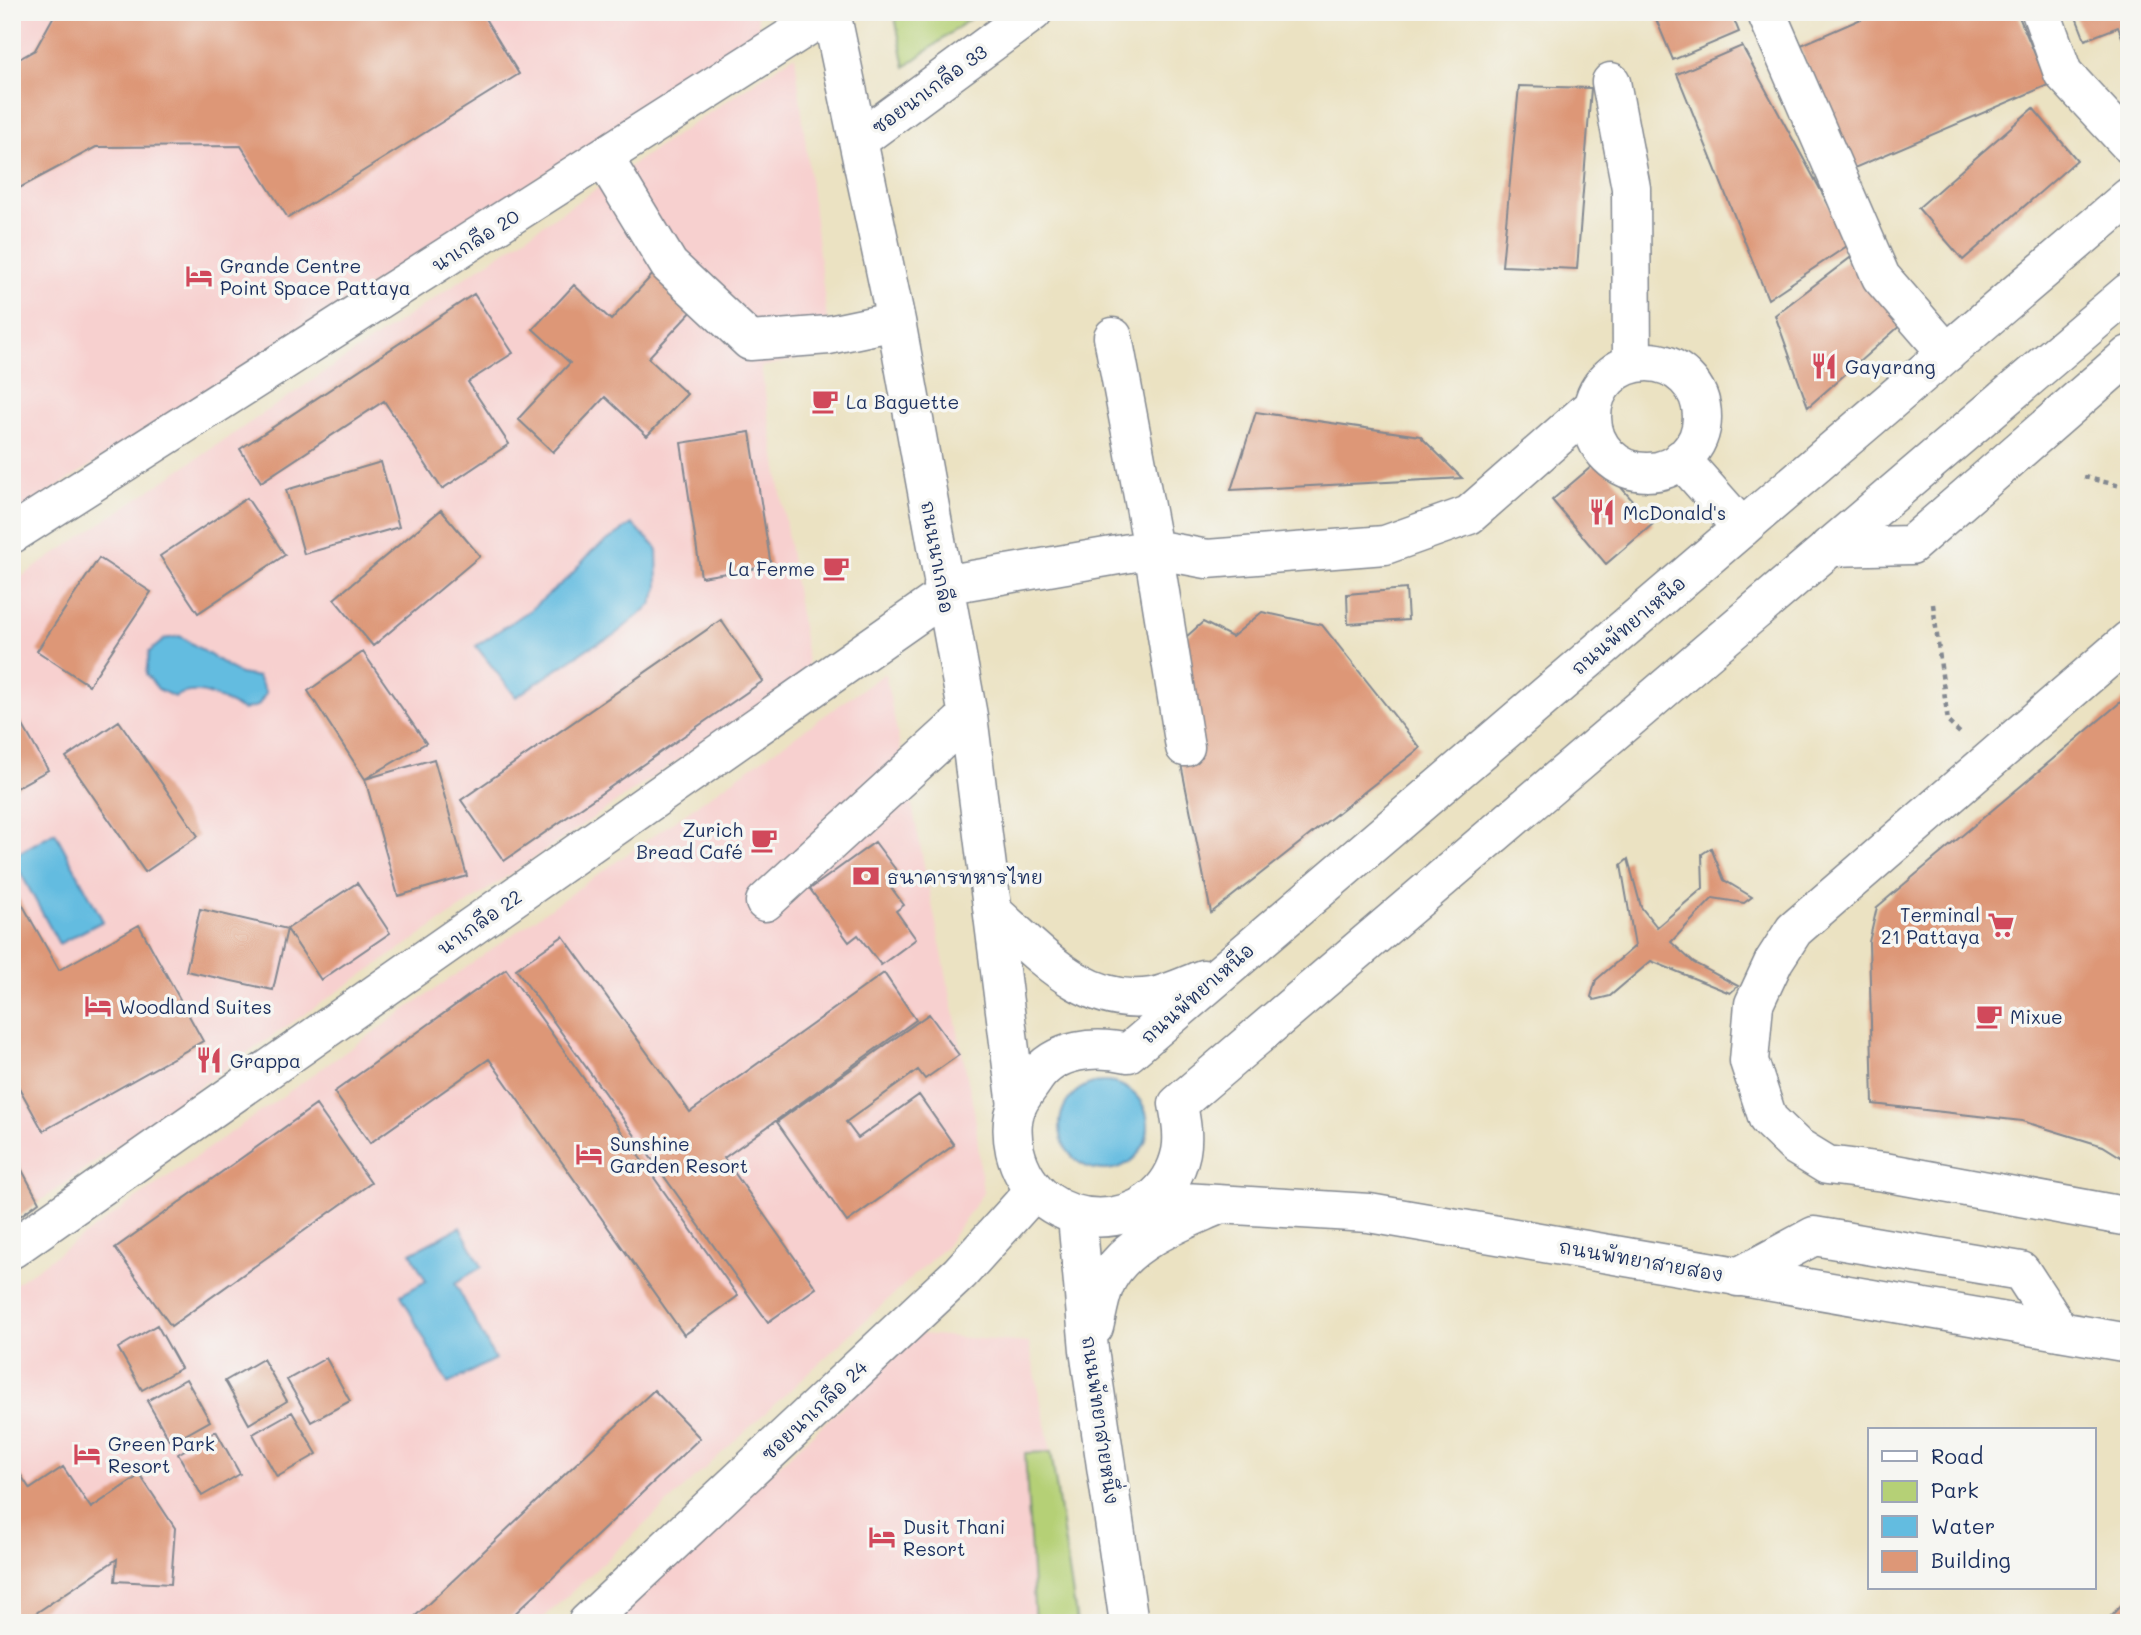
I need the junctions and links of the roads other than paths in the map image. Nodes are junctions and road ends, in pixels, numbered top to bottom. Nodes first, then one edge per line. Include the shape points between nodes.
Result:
1 (831, 12) edge
2 (1033, 12) edge
3 (1766, 12) edge
4 (2041, 12) edge
5 (1611, 82) dead end
6 (859, 140) junction
7 (2129, 144) edge
8 (604, 158) junction
9 (2129, 197) edge
10 (2129, 292) edge
11 (896, 321) junction
12 (1113, 337) dead end
13 (1947, 353) junction
14 (2129, 355) edge
15 (1632, 363) junction
16 (1593, 406) junction
17 (1681, 459) junction
18 (1742, 528) junction
19 (12, 534) edge
20 (1829, 547) junction
21 (1153, 550) junction
22 (944, 590) junction
23 (2129, 640) edge
24 (968, 716) junction
25 (1185, 747) dead end
26 (765, 902) dead end
27 (995, 914) junction
28 (1221, 973) junction
29 (1017, 1106) junction
30 (1034, 1191) junction
31 (1151, 1200) junction
32 (1221, 1204) junction
33 (1077, 1217) junction
34 (2129, 1217) edge
35 (12, 1249) edge
36 (1738, 1277) junction
37 (2060, 1331) junction
38 (2129, 1343) edge
39 (1089, 1350) junction
40 (587, 1623) edge
41 (1129, 1623) edge

1 - 6 main road, ถนนนาเกลือ
1 - 8 main road, นาเกลือ 20
2 - 6 main road, ซอยนาเกลือ 33
3 - 13 main road via 1881,277
4 - 7 main road via 2063,73
5 - 15 main road via 1631,188
6 - 11 main road, ถนนนาเกลือ
8 - 11 main road via 669,265 750,341 829,335
8 - 19 main road, นาเกลือ 20
9 - 13 main road, ถนนพัทยาเหนือ
10 - 20 main road
11 - 22 main road, ถนนนาเกลือ
12 - 21 main road
13 - 18 main road, ถนนพัทยาเหนือ
14 - 20 main road via 1910,545
15 - 16 main road via 1615,370 1602,383
15 - 17 main road via 1667,365 1694,387 1702,421 1698,439
16 - 17 main road via 1594,437 1619,466 1656,472
16 - 21 main road via 1469,516 1443,526 1385,544 1259,555 1207,559
17 - 18 main road
18 - 28 main road, ถนนพัทยาเหนือ
20 - 31 main road via 1178,1104 1183,1133 1180,1154 1168,1182
21 - 22 main road
21 - 25 main road
22 - 24 main road, ถนนนาเกลือ
22 - 35 main road, นาเกลือ 22
23 - 34 main road via 1794,930 1754,1004 1749,1061 1769,1119 1796,1146 1827,1165
24 - 26 main road
24 - 27 main road, ถนนนาเกลือ
27 - 28 main road via 1070,980 1115,997 1152,997
27 - 29 main road, ถนนนาเกลือ
28 - 29 main road, ถนนพัทยาเหนือ via 1128,1053 1107,1048 1078,1050 1041,1070
29 - 30 main road via 1012,1138 1020,1171
30 - 33 main road via 1050,1205
30 - 40 main road, ซอยนาเกลือ 24 via 960,1273
31 - 32 main road, ถนนพัทยาสายสอง
31 - 33 main road via 1118,1217
32 - 36 main road, ถนนพัทยาสายสอง via 1369,1213
32 - 39 main road via 1160,1231 1126,1256 1103,1287
33 - 39 main road, ถนนพัทยาสายหนึ่ง
36 - 37 main road, ถนนพัทยาสายสอง
36 - 37 main road via 1814,1236 2021,1271
37 - 38 main road, ถนนพัทยาสายสอง
39 - 41 main road, ถนนพัทยาสายหนึ่ง

